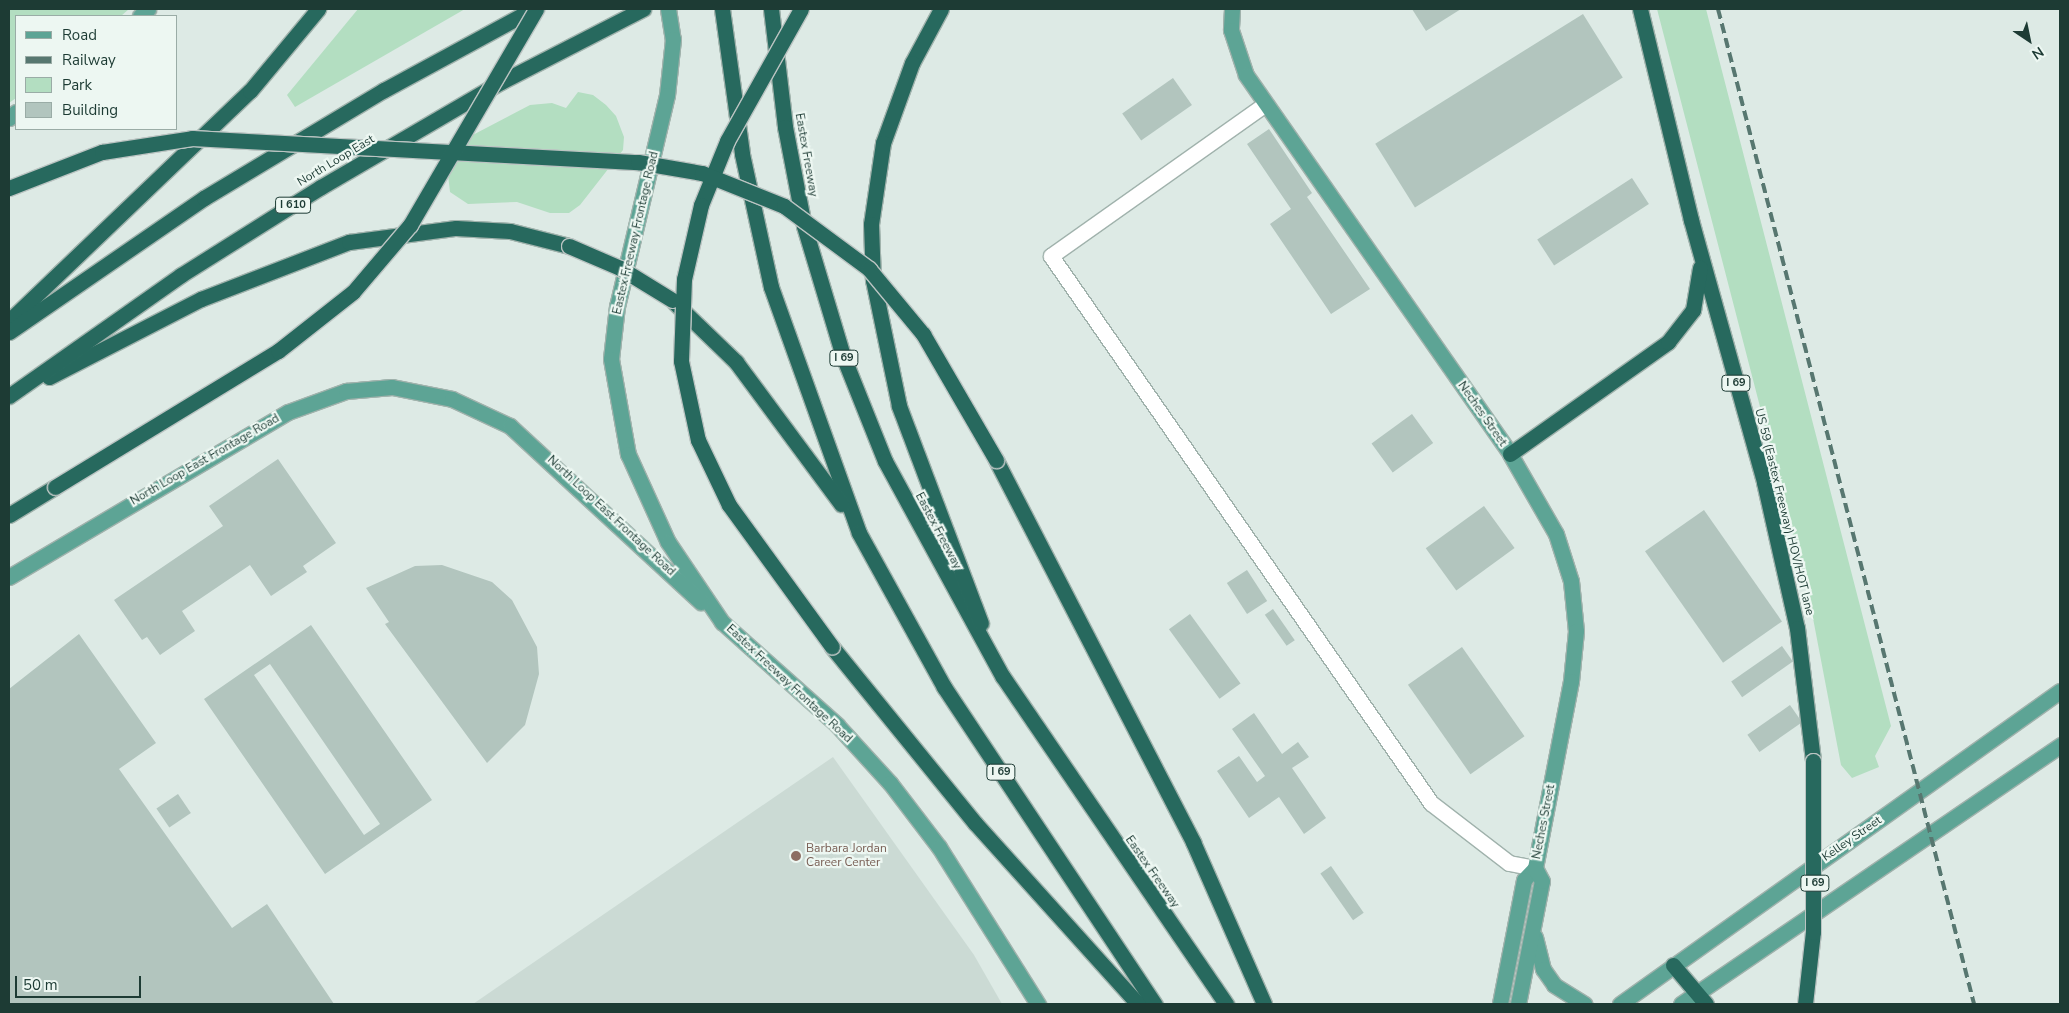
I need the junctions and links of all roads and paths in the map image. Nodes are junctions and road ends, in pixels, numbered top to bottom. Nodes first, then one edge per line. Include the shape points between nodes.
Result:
1 (318, 9) edge
2 (534, 9) edge
3 (643, 9) edge
4 (668, 9) edge
5 (722, 9) edge
6 (771, 9) edge
7 (801, 9) edge
8 (941, 9) edge
9 (1232, 9) edge
10 (1640, 9) edge
11 (1264, 105) junction
12 (9, 188) edge
13 (1700, 254) junction
14 (9, 321) edge
15 (9, 332) edge
16 (9, 396) edge
17 (9, 400) edge
18 (1510, 454) junction
19 (9, 515) edge
20 (859, 533) junction
21 (9, 577) edge
22 (722, 622) junction
23 (1003, 677) junction
24 (2060, 691) edge
25 (2060, 745) edge
26 (1535, 868) junction
27 (1534, 931) junction
28 (1673, 965) junction
29 (1701, 999) edge
30 (1038, 1004) edge
31 (1138, 1004) edge
32 (1155, 1004) edge
33 (1226, 1004) edge
34 (1264, 1004) edge
35 (1500, 1004) edge
36 (1518, 1004) edge
37 (1585, 1004) edge
38 (1620, 1004) edge
39 (1681, 1004) edge
40 (1805, 1004) edge

1 - 14 highway via 250,91
2 - 15 highway via 384,90 204,198
2 - 19 highway, bridge via 414,219 352,292 278,351
3 - 16 highway, North Loop East / I 610 via 590,35 313,192 181,275
4 - 22 main road, Eastex Freeway Frontage Road via 673,38 667,95 617,306 611,359 628,454 668,542
5 - 20 highway, I 69 via 742,154 771,287
6 - 23 highway, Eastex Freeway / I 69 via 794,177 843,356 902,496
7 - 31 highway, bridge via 727,141 701,205 684,279 680,361 698,440 729,505 832,647 975,823
8 - 23 highway via 912,62 883,143 871,224 873,280 899,406
9 - 11 main road, Neches Street via 1231,30 1246,75
10 - 13 highway, US 59 (Eastex Freeway) HOV/HOT lane / I 69
11 - 18 main road, Neches Street
11 - 26 street via 1051,256 1431,803 1509,863
12 - 34 highway, bridge via 102,152 192,138 570,157 702,173 784,206 869,269 923,334 996,460 1193,842
13 - 18 highway via 1693,310 1678,332 1640,366
13 - 40 highway, US 59 (Eastex Freeway) HOV/HOT lane / I 69, bridge via 1764,482 1797,628 1813,761 1813,932
17 - 20 highway, bridge via 201,299 349,242 420,230 485,228 569,246 620,268 672,300 699,322 741,368
18 - 26 main road, Neches Street via 1556,534 1571,582 1576,631 1571,681
20 - 32 highway, I 69 via 944,687
21 - 22 main road, North Loop East Frontage Road via 288,412 346,391 392,387 483,410 529,439
22 - 30 main road, Eastex Freeway Frontage Road via 837,725 890,782 939,847
23 - 33 highway, Eastex Freeway / I 69
24 - 28 main road, Kelley Street
25 - 29 main road
26 - 27 main road, Neches Street via 1542,881
26 - 35 main road, Neches Street via 1524,880
27 - 36 main road, Neches Street
27 - 37 main road via 1543,969 1566,996
28 - 29 highway
28 - 38 main road, Kelley Street
29 - 39 main road

